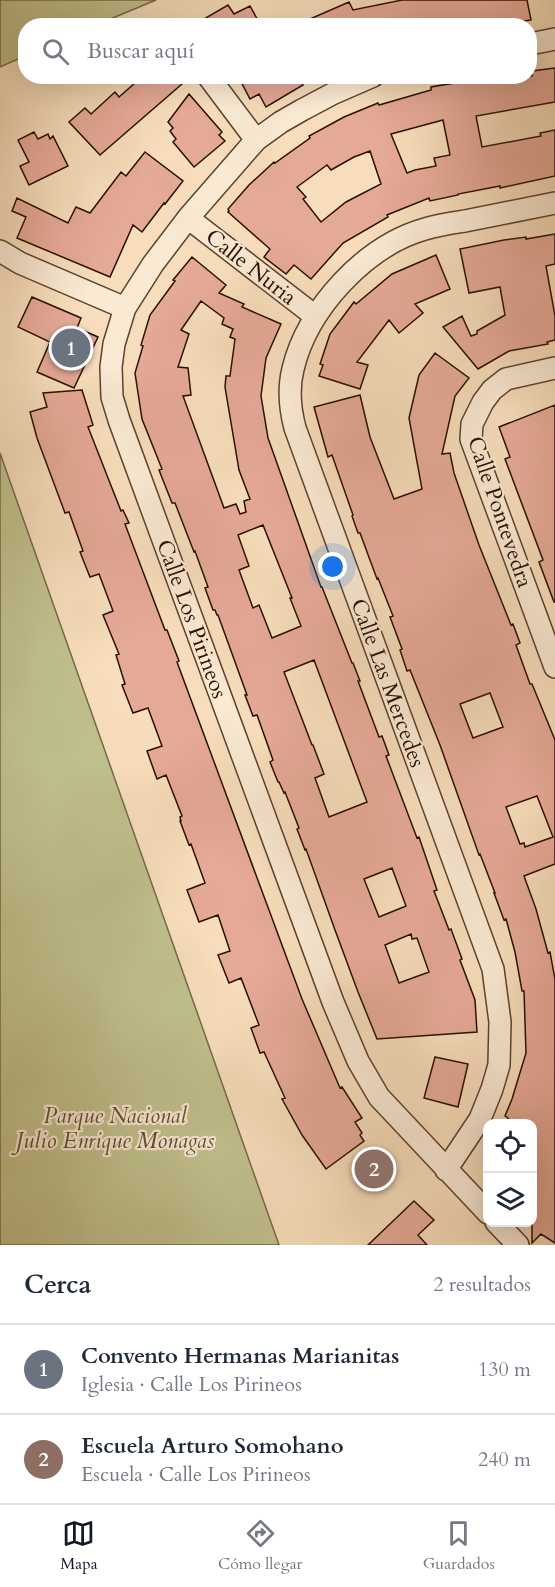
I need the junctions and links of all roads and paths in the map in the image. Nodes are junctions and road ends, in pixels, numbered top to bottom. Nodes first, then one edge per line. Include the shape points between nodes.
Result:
1 (555, 39) edge
2 (537, 43) edge
3 (213, 84) edge
4 (355, 84) edge
5 (256, 140) junction
6 (555, 203) edge
7 (188, 218) junction
8 (0, 251) edge
9 (125, 308) junction
10 (315, 316) junction
11 (555, 368) edge
12 (555, 667) edge
13 (446, 1170) junction
14 (483, 1208) edge
15 (501, 1227) edge
16 (518, 1245) edge

1 - 2 street
3 - 5 street
4 - 5 street, Calle Los Pirineos
5 - 7 street, Calle Los Pirineos
6 - 10 street, Calle Las Mercedes via 425,229 403,237 355,269
7 - 9 street, Calle Los Pirineos
7 - 10 street, Calle Nuria
8 - 9 street
9 - 13 street, Calle Los Pirineos via 114,344 112,397 333,1002 358,1061 379,1097
10 - 13 street, Calle Las Mercedes via 292,370 290,394 295,428 493,969 499,1002 499,1065 492,1089 480,1119
11 - 12 street, Calle Pontevedra via 506,379 492,390 472,424 471,439
13 - 14 street, Calle Los Pirineos
15 - 16 street

